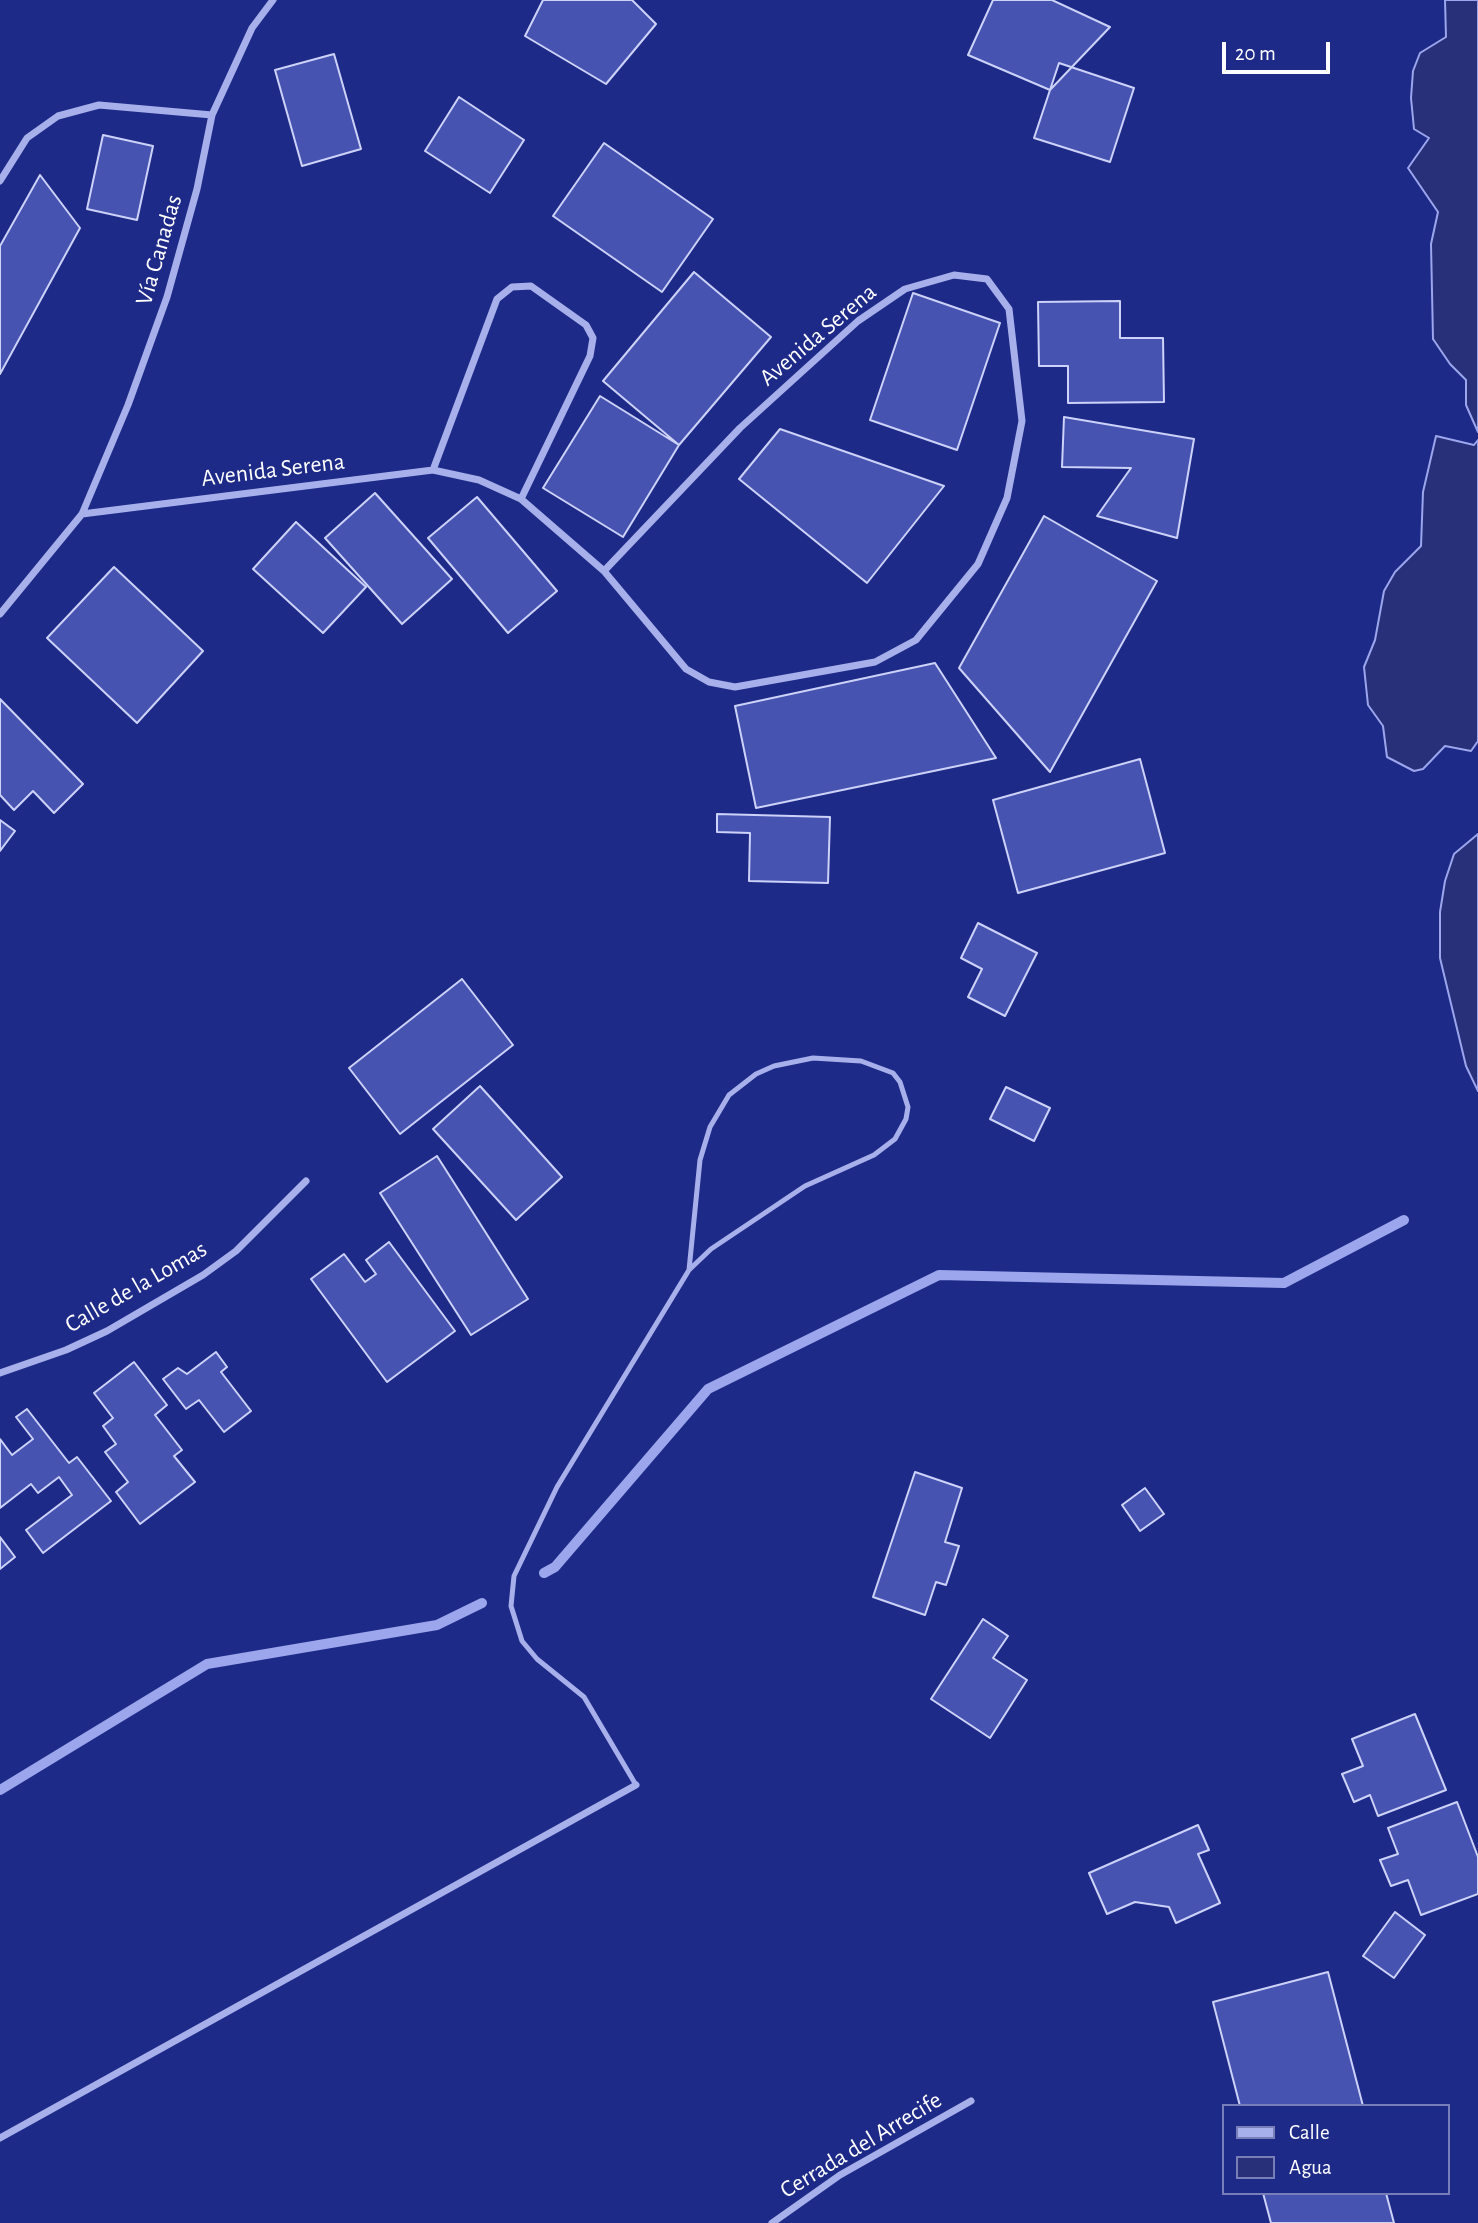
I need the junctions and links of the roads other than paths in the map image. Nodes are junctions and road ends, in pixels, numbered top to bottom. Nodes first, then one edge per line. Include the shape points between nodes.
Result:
1 (273, 0) edge
2 (212, 115) junction
3 (0, 181) edge
4 (433, 470) junction
5 (521, 499) junction
6 (82, 514) junction
7 (604, 571) junction
8 (0, 614) edge
9 (306, 1181) dead end
10 (689, 1270) junction
11 (0, 1373) edge
12 (636, 1786) joint
13 (971, 2101) dead end
14 (0, 2138) edge
15 (772, 2223) edge

1 - 2 street, Vía Canadas via 252,28
2 - 3 street via 99,105 58,116 27,138
2 - 6 street, Vía Canadas via 167,297
4 - 5 street, Avenida Serena via 479,480
4 - 5 street via 497,299 512,287 531,286 586,325 593,338 590,356
4 - 6 street, Avenida Serena
5 - 7 street, Avenida Serena
6 - 8 street, Vía Canadas
7 - 7 street, Avenida Serena via 686,669 709,682 735,687 875,662 915,640 978,564 1007,498 1022,421 1009,309 987,279 954,275 905,289 858,321 740,428
9 - 11 street, Calle de la Lomas via 246,1241 203,1275 107,1331
10 - 10 lane via 711,1249 805,1186 874,1155 895,1139 908,1107 893,1073 862,1061 813,1058 774,1066 729,1095 710,1127 700,1160
10 - 12 lane via 557,1487 522,1554 511,1595 517,1629 529,1651 584,1697
12 - 14 street
13 - 15 street, Cerrada del Arrecife via 839,2175

